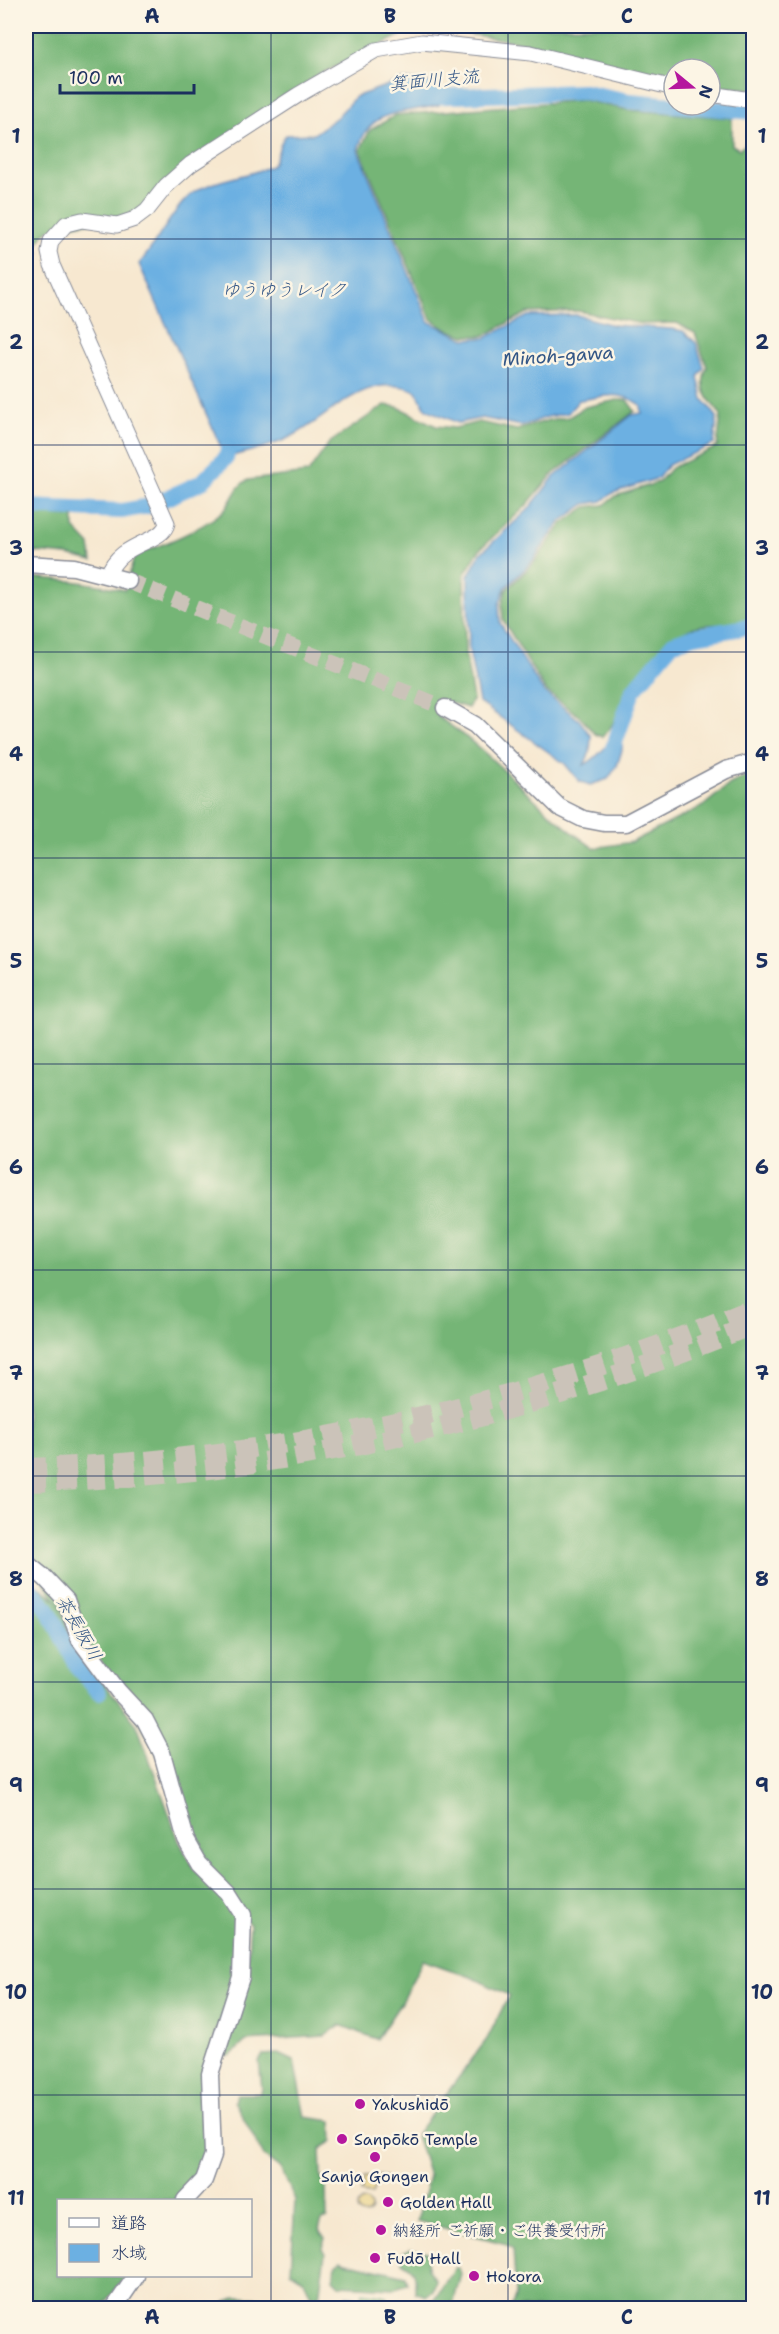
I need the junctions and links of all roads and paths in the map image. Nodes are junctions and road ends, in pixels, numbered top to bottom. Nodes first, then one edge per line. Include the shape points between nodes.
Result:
1 (662, 85) edge
2 (722, 96) edge
3 (753, 98) edge
4 (26, 564) edge
5 (105, 574) junction
6 (128, 581) tunnel mouth
7 (445, 708) tunnel mouth
8 (753, 762) edge
9 (26, 1563) edge
10 (186, 2199) edge
11 (135, 2277) edge
12 (114, 2308) edge

1 - 5 street via 531,53 422,42 376,50 298,94 185,168 135,219 117,225 73,222 59,229 50,245 51,264 167,523 165,530 121,554
2 - 3 street
4 - 5 main road via 74,567
5 - 6 main road
7 - 8 main road via 475,725 559,807 583,819 604,823 626,823 726,770
9 - 10 main road via 66,1600 80,1640 145,1720 162,1753 186,1840 199,1863 230,1893 243,1915 240,1986 210,2074 213,2155 204,2180
11 - 12 main road

